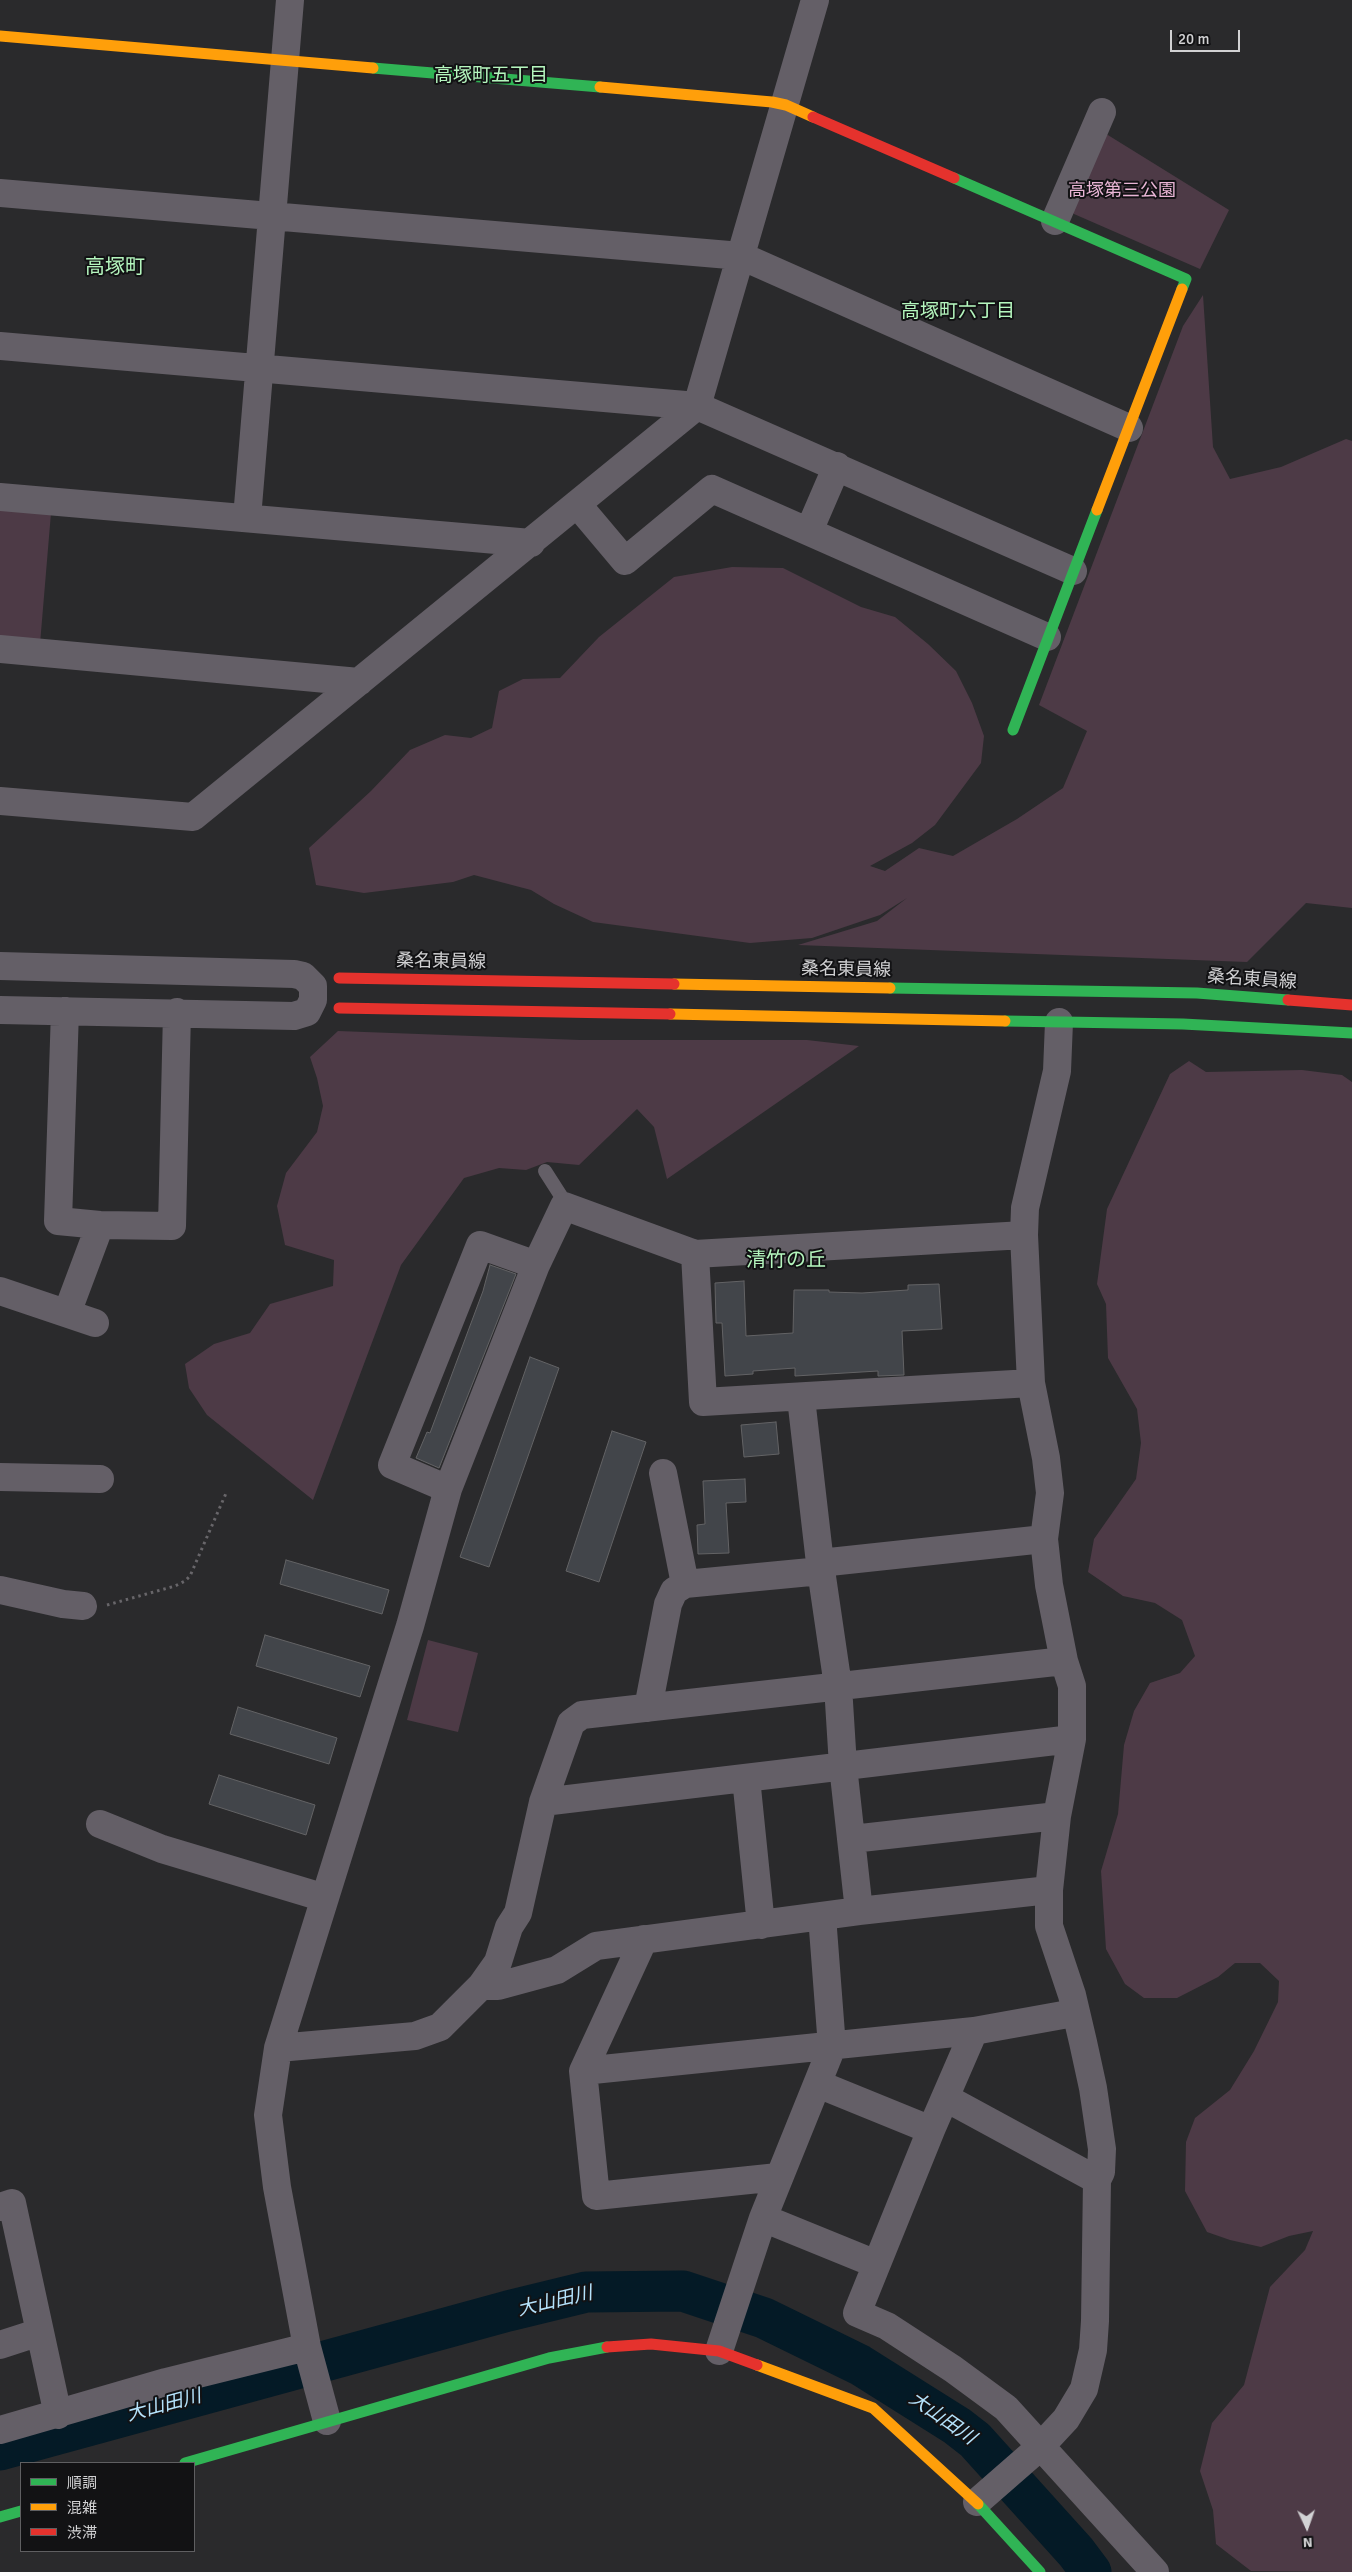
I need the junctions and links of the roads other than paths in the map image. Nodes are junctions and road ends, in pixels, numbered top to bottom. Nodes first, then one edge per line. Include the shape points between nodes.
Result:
1 (290, 0) edge
2 (815, 0) edge
3 (0, 36) edge
4 (285, 60) junction
5 (786, 106) junction
6 (1102, 112) dead end
7 (0, 193) edge
8 (272, 216) junction
9 (1055, 221) junction
10 (742, 256) junction
11 (0, 346) edge
12 (259, 369) junction
13 (697, 406) junction
14 (1129, 428) junction
15 (836, 466) junction
16 (0, 497) edge
17 (578, 504) junction
18 (247, 518) junction
19 (808, 531) junction
20 (531, 542) junction
21 (1073, 571) junction
22 (1047, 637) junction
23 (0, 649) edge
24 (359, 682) junction
25 (1013, 730) dead end
26 (0, 801) edge
27 (0, 966) edge
28 (339, 978) dead end
29 (1352, 1005) edge
30 (339, 1008) dead end
31 (0, 1010) edge
32 (65, 1011) junction
33 (177, 1012) junction
34 (1058, 1022) junction
35 (1352, 1033) edge
36 (545, 1171) dead end
37 (564, 1206) junction
38 (100, 1225) junction
39 (1024, 1235) junction
40 (695, 1254) junction
41 (536, 1265) junction
42 (0, 1291) edge
43 (67, 1313) junction
44 (95, 1323) dead end
45 (1030, 1383) junction
46 (801, 1398) junction
47 (663, 1473) dead end
48 (0, 1477) edge
49 (100, 1479) dead end
50 (448, 1489) junction
51 (1044, 1539) junction
52 (821, 1567) junction
53 (685, 1584) junction
54 (0, 1590) edge
55 (83, 1606) road end
56 (1064, 1660) junction
57 (838, 1686) junction
58 (648, 1708) junction
59 (1072, 1739) junction
60 (843, 1766) junction
61 (746, 1778) junction
62 (543, 1802) junction
63 (1057, 1816) junction
64 (100, 1824) dead end
65 (852, 1839) junction
66 (1050, 1890) junction
67 (325, 1898) junction
68 (859, 1911) junction
69 (822, 1916) junction
70 (761, 1925) junction
71 (644, 1940) junction
72 (481, 1986) junction
73 (1074, 2013) junction
74 (974, 2031) junction
75 (832, 2047) junction
76 (278, 2048) junction
77 (583, 2071) junction
78 (818, 2084) junction
79 (946, 2098) junction
80 (931, 2130) junction
81 (778, 2178) junction
82 (1097, 2180) junction
83 (0, 2207) edge
84 (763, 2218) junction
85 (876, 2264) junction
86 (40, 2332) junction
87 (722, 2341) junction
88 (0, 2345) edge
89 (308, 2351) junction
90 (58, 2415) junction
91 (326, 2416) junction
92 (0, 2430) edge
93 (1040, 2447) junction
94 (187, 2462) edge
95 (977, 2502) junction
96 (20, 2511) edge
97 (0, 2517) edge
98 (1040, 2572) edge
99 (1154, 2572) edge

1 - 4 street
2 - 5 street
3 - 4 street
4 - 5 street via 772,102
4 - 8 street
5 - 9 street
5 - 10 street
6 - 9 street
7 - 8 street
8 - 10 street
8 - 12 street
9 - 14 street via 1186,279
10 - 13 street
10 - 14 street
11 - 12 street
12 - 13 street
12 - 18 street
13 - 15 street
13 - 17 street
14 - 21 street
15 - 19 street
15 - 21 street
16 - 18 street
17 - 19 street via 624,561 712,489
17 - 20 street
18 - 20 street
19 - 22 street
20 - 24 street
21 - 22 street
22 - 25 street
23 - 24 street
24 - 26 street via 193,817
27 - 33 street via 294,974 303,976 313,986 313,1000 307,1012 294,1016
28 - 29 street, 桑名東員線 via 1197,993
30 - 34 street
31 - 32 street
32 - 33 street
32 - 38 street via 58,1221
33 - 38 street via 172,1226
34 - 35 street via 1183,1024
34 - 39 street via 1057,1071 1024,1208
36 - 37 lane
37 - 40 street
37 - 41 street
38 - 43 street
39 - 40 street
39 - 45 street
40 - 46 street via 704,1402
41 - 50 street
41 - 50 street via 480,1245 392,1465
42 - 43 street
43 - 44 street
45 - 46 street
45 - 51 street via 1050,1493
46 - 52 street
47 - 53 street
48 - 49 street
50 - 67 street via 410,1626
51 - 52 street
51 - 56 street via 1049,1585
52 - 53 street
52 - 57 street
53 - 58 street via 674,1591 668,1604
54 - 55 street
56 - 57 street
56 - 59 street via 1072,1686
57 - 58 street
57 - 60 street
58 - 62 street via 582,1715 571,1723
59 - 60 street
59 - 63 street
60 - 61 street
60 - 65 street
61 - 62 street
61 - 70 street
62 - 72 street via 518,1913 509,1927 498,1962
63 - 65 street
63 - 66 street
64 - 67 street via 162,1849
65 - 68 street
66 - 68 street
66 - 73 street via 1049,1926 1072,1995
67 - 76 street
68 - 69 street
69 - 70 street
69 - 75 street
70 - 71 street
71 - 72 street via 596,1946 557,1970 498,1986
71 - 77 street
72 - 76 street via 440,2027 415,2036
73 - 74 street
73 - 82 street via 1094,2088 1102,2149 1101,2172
74 - 75 street
74 - 79 street
75 - 77 street
75 - 78 street
76 - 89 street via 268,2116 277,2187
77 - 81 street via 596,2196
78 - 80 street
78 - 81 street
79 - 80 street
79 - 82 street
80 - 85 street
81 - 84 street
82 - 93 street via 1093,2350 1084,2389 1066,2419
83 - 86 street via 12,2203
84 - 85 street
84 - 87 street
85 - 93 street via 857,2313 887,2326 953,2369 1006,2408
86 - 88 street
86 - 90 street
87 - 91 street via 612,2346 549,2358
87 - 95 street via 873,2408
89 - 90 street via 166,2382
89 - 91 street
90 - 92 street
91 - 94 street
93 - 95 street
93 - 99 street
95 - 98 street
96 - 97 street

